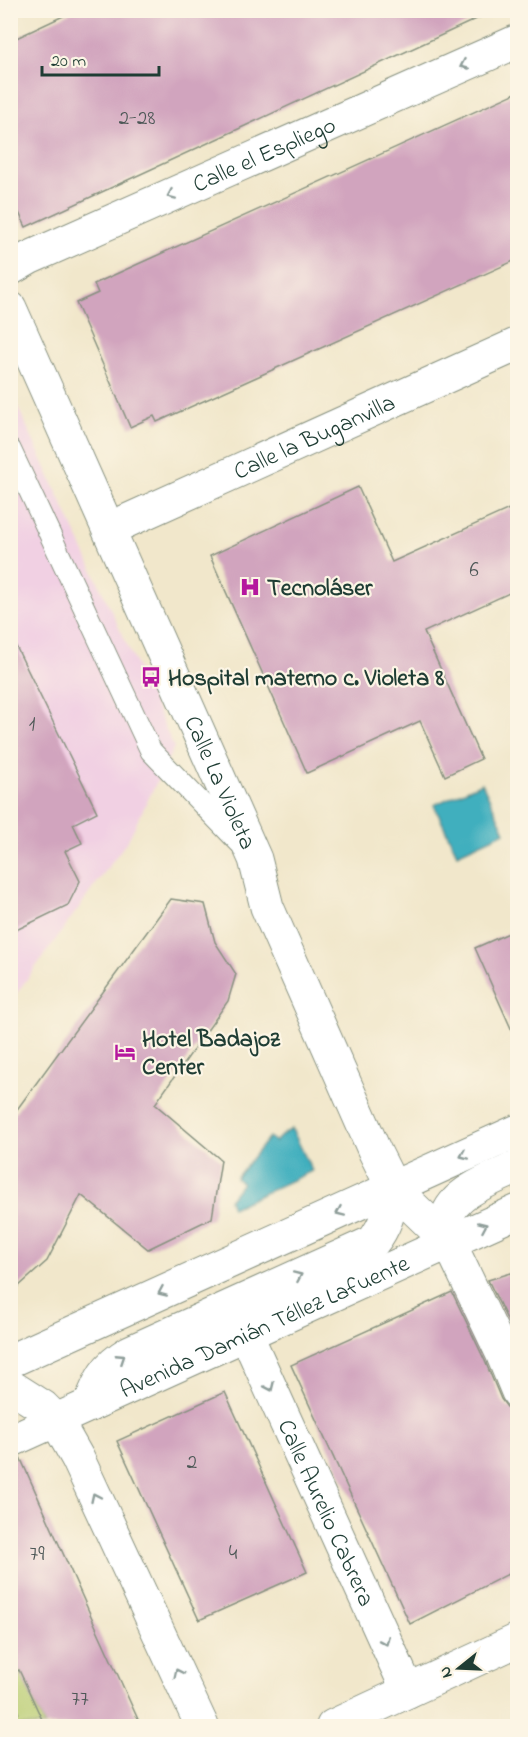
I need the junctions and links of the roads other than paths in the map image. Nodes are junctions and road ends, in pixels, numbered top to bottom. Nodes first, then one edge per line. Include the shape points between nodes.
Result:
1 (518, 41) edge
2 (10, 270) edge
3 (10, 308) edge
4 (518, 344) edge
5 (10, 449) edge
6 (109, 529) junction
7 (255, 860) junction
8 (518, 1131) edge
9 (518, 1167) edge
10 (393, 1188) junction
11 (518, 1211) edge
12 (449, 1242) junction
13 (246, 1334) junction
14 (10, 1361) edge
15 (10, 1386) edge
16 (518, 1392) edge
17 (90, 1405) junction
18 (56, 1420) junction
19 (10, 1441) edge
20 (518, 1640) edge
21 (408, 1691) junction
22 (202, 1726) edge
23 (333, 1726) edge

1 -> 2 street, Calle el Espliego via 29,258
3 - 6 street, Calle La Violeta
4 - 6 street, Calle la Buganvilla
5 - 7 lane via 152,751
6 - 7 street, Calle La Violeta
7 - 10 street, Calle La Violeta via 267,907
8 -> 10 street
9 - 12 street via 478,1185 456,1202 446,1223
10 - 12 street, Calle La Violeta
10 -> 14 street
17 -> 10 street via 99,1379 129,1352 373,1242 387,1218
12 -> 11 street, Avenida Damián Téllez Lafuente
12 - 13 street, Avenida Damián Téllez Lafuente
12 - 16 street
13 - 17 street, Avenida Damián Téllez Lafuente
13 -> 21 street, Calle Aurelio Cabrera
15 - 18 street
17 - 18 street, Avenida Damián Téllez Lafuente
18 - 19 street, Avenida Damián Téllez Lafuente
22 -> 18 street
20 - 21 street
21 - 23 street

